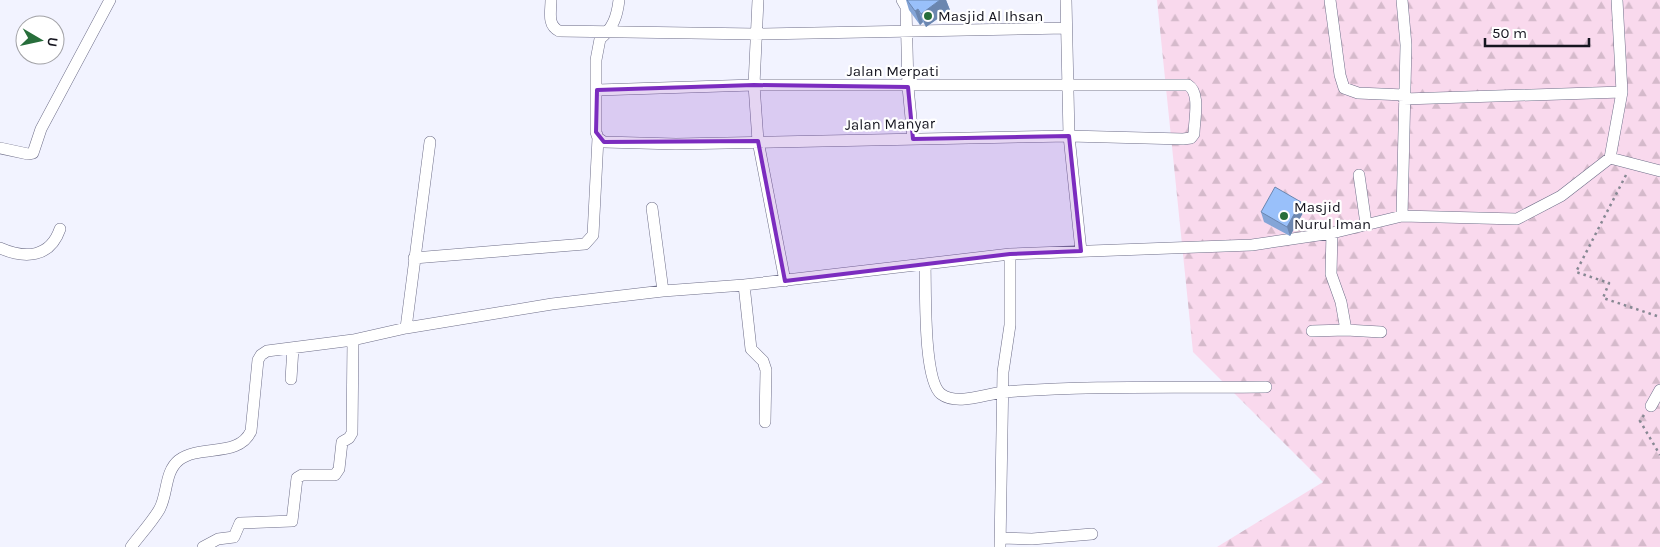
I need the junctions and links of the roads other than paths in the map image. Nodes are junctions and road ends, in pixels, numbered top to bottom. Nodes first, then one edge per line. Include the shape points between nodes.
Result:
1 (110, 0) edge
2 (551, 0) edge
3 (619, 0) edge
4 (758, 0) edge
5 (902, 0) edge
6 (1066, 0) edge
7 (1330, 0) edge
8 (1402, 0) edge
9 (1617, 0) edge
10 (1066, 28) junction
11 (610, 31) junction
12 (906, 33) junction
13 (756, 34) junction
14 (1067, 84) junction
15 (754, 85) junction
16 (908, 87) junction
17 (597, 90) junction
18 (1622, 92) junction
19 (1404, 97) junction
20 (1069, 136) junction
21 (598, 138) junction
22 (913, 139) junction
23 (1183, 139) joint
24 (758, 141) junction
25 (430, 142) dead end
26 (0, 148) edge
27 (1610, 158) junction
28 (1660, 168) edge
29 (1358, 175) dead end
30 (652, 208) dead end
31 (1402, 216) junction
32 (1366, 224) junction
33 (60, 229) dead end
34 (1332, 233) junction
35 (0, 248) edge
36 (1081, 251) junction
37 (1010, 254) junction
38 (414, 258) junction
39 (925, 264) junction
40 (785, 281) junction
41 (744, 285) junction
42 (663, 291) junction
43 (406, 328) junction
44 (1346, 330) junction
45 (1312, 331) dead end
46 (1381, 332) dead end
47 (353, 340) junction
48 (293, 348) junction
49 (291, 379) dead end
50 (1266, 387) dead end
51 (1660, 390) edge
52 (1003, 392) junction
53 (1651, 406) road end
54 (765, 422) dead end
55 (1092, 534) dead end
56 (1000, 543) edge
57 (131, 547) edge
58 (203, 547) edge

1 - 26 street via 41,129 32,153
2 - 11 street via 550,22 559,31
3 - 11 street
4 - 13 street
5 - 12 street via 906,7
6 - 10 street
7 - 19 street via 1344,88 1358,93
8 - 19 street via 1406,45
9 - 18 street
10 - 12 street
10 - 14 street
11 - 13 street
11 - 17 street via 600,39 598,48
12 - 13 street
12 - 16 street
13 - 15 street
14 - 16 street, Jalan Merpati
14 - 20 street
14 - 23 street, Jalan Merpati via 1188,85 1195,94 1194,134
15 - 16 street, Jalan Merpati
15 - 17 street, Jalan Merpati
15 - 24 street
16 - 22 street
17 - 21 street
18 - 19 street
18 - 27 street
19 - 31 street
20 - 22 street, Jalan Manyar
20 - 23 street, Jalan Manyar
20 - 36 street
21 - 24 street, Jalan Manyar via 604,142 676,144
21 - 38 street via 593,235 590,241 585,244
22 - 24 street, Jalan Manyar
24 - 40 street
25 - 38 street
27 - 28 street
27 - 31 street via 1560,196 1517,219
29 - 32 street
30 - 42 street
31 - 32 street
32 - 34 street
33 - 35 street via 52,246 37,253 26,255
34 - 36 street via 1252,245
34 - 44 street via 1331,274
36 - 37 street
37 - 39 street
37 - 52 street via 1010,325
38 - 43 street
39 - 40 street
39 - 52 street via 928,362 933,384 941,394 954,400
40 - 41 street
41 - 42 street
41 - 54 street via 751,349 763,361 766,370
42 - 43 street via 552,304
43 - 47 street
44 - 45 street
44 - 46 street
47 - 48 street
47 - 58 street via 352,432 340,445 339,469 335,474 297,478 292,521 240,523 234,537 218,539
48 - 49 street
48 - 57 street via 267,351 261,355 248,438 234,447 206,450 180,459 173,467 159,510
50 - 52 street
51 - 53 street
52 - 56 street
55 - 56 street

